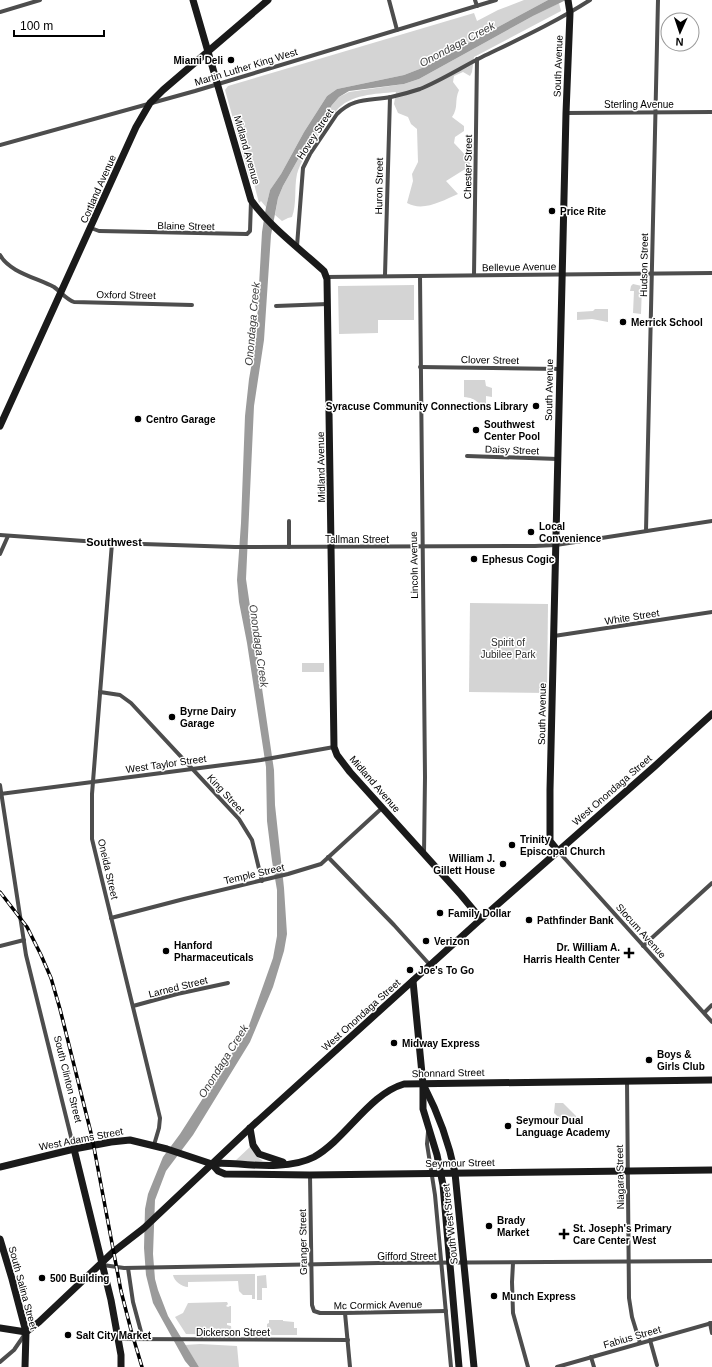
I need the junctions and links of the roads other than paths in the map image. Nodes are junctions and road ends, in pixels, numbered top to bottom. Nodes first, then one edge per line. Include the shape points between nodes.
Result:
1 (40, 0) edge
2 (193, 0) edge
3 (268, 0) edge
4 (389, 0) edge
5 (475, 0) edge
6 (496, 0) edge
7 (590, 0) edge
8 (658, 0) edge
9 (477, 6) junction
10 (569, 7) edge
11 (0, 12) edge
12 (397, 30) junction
13 (208, 50) junction
14 (477, 59) junction
15 (218, 84) junction
16 (390, 97) junction
17 (150, 103) junction
18 (655, 112) junction
19 (712, 112) edge
20 (566, 113) junction
21 (0, 145) edge
22 (251, 200) junction
23 (91, 228) junction
24 (297, 246) junction
25 (0, 255) edge
26 (652, 273) junction
27 (712, 273) edge
28 (562, 274) junction
29 (385, 275) junction
30 (474, 275) junction
31 (420, 276) junction
32 (326, 277) junction
33 (61, 293) junction
34 (192, 304) dead end
35 (329, 304) junction
36 (276, 306) dead end
37 (420, 367) junction
38 (560, 369) junction
39 (0, 426) edge
40 (466, 456) dead end
41 (558, 459) junction
42 (289, 521) dead end
43 (712, 521) edge
44 (646, 531) junction
45 (0, 535) edge
46 (8, 536) junction
47 (112, 543) junction
48 (556, 545) junction
49 (289, 547) junction
50 (332, 547) junction
51 (422, 547) junction
52 (0, 554) edge
53 (712, 612) edge
54 (554, 636) junction
55 (100, 692) junction
56 (712, 714) edge
57 (334, 747) junction
58 (191, 768) junction
59 (93, 781) junction
60 (0, 785) edge
61 (1, 794) edge
62 (382, 808) junction
63 (558, 851) junction
64 (424, 854) junction
65 (328, 857) junction
66 (262, 881) junction
67 (712, 883) edge
68 (111, 918) junction
69 (481, 919) junction
70 (24, 940) junction
71 (0, 946) edge
72 (643, 946) junction
73 (430, 965) junction
74 (413, 981) junction
75 (228, 984) dead end
76 (712, 1005) edge
77 (133, 1006) junction
78 (705, 1012) junction
79 (712, 1022) edge
80 (712, 1080) edge
81 (627, 1081) junction
82 (424, 1084) junction
83 (428, 1127) junction
84 (250, 1128) junction
85 (154, 1145) junction
86 (74, 1149) junction
87 (212, 1164) junction
88 (289, 1164) junction
89 (0, 1167) edge
90 (712, 1170) edge
91 (628, 1171) junction
92 (441, 1173) junction
93 (455, 1173) junction
94 (432, 1174) junction
95 (310, 1175) junction
96 (0, 1239) edge
97 (629, 1261) junction
98 (712, 1261) edge
99 (513, 1263) junction
100 (102, 1264) junction
101 (441, 1264) junction
102 (451, 1264) junction
103 (464, 1264) junction
104 (312, 1265) junction
105 (128, 1268) junction
106 (313, 1309) joint
107 (446, 1310) junction
108 (345, 1313) junction
109 (711, 1323) edge
110 (0, 1328) edge
111 (26, 1332) junction
112 (712, 1333) edge
113 (118, 1338) junction
114 (143, 1339) junction
115 (348, 1340) junction
116 (650, 1340) junction
117 (640, 1343) junction
118 (591, 1357) junction
119 (0, 1362) edge
120 (657, 1365) dead end
121 (25, 1367) edge
122 (121, 1367) edge
123 (350, 1367) edge
124 (451, 1367) edge
125 (459, 1367) edge
126 (474, 1367) edge
127 (528, 1367) edge
128 (557, 1367) edge
129 (594, 1367) edge

1 - 11 street
2 - 13 main road, Midland Avenue
3 - 13 main road, Cortland Avenue
4 - 12 street
5 - 9 street
6 - 9 street, Martin Luther King West
7 - 10 street
8 - 18 street, Hudson Street
9 - 12 street, Martin Luther King West
10 - 14 street
10 - 20 main road, South Avenue
12 - 15 street, Martin Luther King West
13 - 15 main road, Midland Avenue
13 - 17 main road, Cortland Avenue
14 - 16 street via 419,89
14 - 30 street, Chester Street
15 - 17 street, Martin Luther King West
15 - 22 main road, Midland Avenue
16 - 24 street, Hovey Street via 359,100 347,106 337,114 310,154 303,168
16 - 29 street, Huron Street
17 - 21 street, Martin Luther King West
17 - 23 main road, Cortland Avenue via 136,127
18 - 19 street, Sterling Avenue
18 - 20 street, Sterling Avenue
18 - 26 street, Hudson Street
20 - 28 main road, South Avenue
22 - 23 street, Blaine Street via 250,232 247,234 99,231
22 - 24 main road, Midland Avenue via 277,230
23 - 33 main road, Cortland Avenue
24 - 32 main road, Midland Avenue via 324,271
25 - 33 street, Oxford Street via 8,266
26 - 27 street, Bellevue Avenue
26 - 28 street, Bellevue Avenue
26 - 44 street, Hudson Street
28 - 30 street, Bellevue Avenue
28 - 38 main road, South Avenue
29 - 31 street, Bellevue Avenue
29 - 32 street, Bellevue Avenue
30 - 31 street, Bellevue Avenue
31 - 37 street, Lincoln Avenue
32 - 35 main road, Midland Avenue
33 - 34 street, Oxford Street via 74,302
33 - 39 main road, Cortland Avenue
35 - 36 street
35 - 50 main road, Midland Avenue
37 - 38 street, Clover Street
37 - 51 street, Lincoln Avenue
38 - 41 main road, South Avenue
40 - 41 street, Daisy Street
41 - 48 main road, South Avenue
42 - 49 street
43 - 44 street, Tallman Street
44 - 48 street, Tallman Street
45 - 46 street, Tallman Street
46 - 47 street, Tallman Street
46 - 52 street
47 - 49 street, Tallman Street
47 - 55 street, Oneida Street
48 - 51 street, Tallman Street
48 - 54 main road, South Avenue
49 - 50 street, Tallman Street
50 - 51 street, Tallman Street
50 - 57 main road, Midland Avenue
51 - 64 street, Lincoln Avenue
53 - 54 street, White Street
54 - 63 main road, South Avenue via 550,841
55 - 58 street, King Street via 125,697
55 - 59 street, Oneida Street
56 - 63 main road, West Onondaga Street
57 - 58 street, West Taylor Street via 261,760
57 - 62 main road, Midland Avenue via 350,772
58 - 59 street, West Taylor Street
58 - 66 street, King Street via 246,829 255,850
59 - 61 street, West Taylor Street
59 - 68 street, Oneida Street via 92,839
60 - 61 street, South Clinton Street
61 - 70 street, South Clinton Street
62 - 64 main road, Midland Avenue
62 - 65 street, Temple Street
63 - 69 main road, West Onondaga Street
63 - 72 street, Slocum Avenue
64 - 69 main road, Midland Avenue
65 - 66 street, Temple Street via 320,864
65 - 73 street
66 - 68 street, Temple Street
67 - 72 street
68 - 77 street, Oneida Street
69 - 73 main road, West Onondaga Street
70 - 71 street
70 - 86 street, South Clinton Street
72 - 78 street, Slocum Avenue
73 - 74 main road, West Onondaga Street
74 - 82 main road, South West Street
74 - 84 main road, West Onondaga Street
75 - 77 street, Larned Street
76 - 78 street
77 - 85 street, Oneida Street via 160,1118
78 - 79 street, Slocum Avenue
80 - 81 main road, Shonnard Street
81 - 82 main road, Shonnard Street
81 - 91 street, Niagara Street
82 - 83 main road, South West Street via 423,1109
82 - 88 main road, Shonnard Street via 397,1086 375,1102 327,1147 308,1159
82 - 93 main road, South West Street via 448,1144
83 - 92 main road, South West Street
83 - 94 street, South West Street
84 - 87 main road, West Onondaga Street
84 - 88 main road via 259,1154
85 - 86 main road, West Adams Street via 130,1140
85 - 87 main road, West Adams Street
86 - 89 main road, West Adams Street
86 - 100 main road, South Clinton Street
87 - 88 main road, Shonnard Street
87 - 95 main road, Seymour Street via 225,1174
87 - 100 main road, West Onondaga Street
90 - 91 main road, Seymour Street
91 - 93 main road, Seymour Street
91 - 97 street, Niagara Street
92 - 93 main road, Seymour Street
92 - 94 main road, Seymour Street
92 - 102 main road, South West Street
93 - 103 main road, South West Street
94 - 95 main road, Seymour Street
94 - 101 street, South West Street
95 - 104 street, Granger Street
96 - 111 main road, South Salina Street
97 - 98 street, Gifford Street
97 - 99 street, Gifford Street
97 - 117 street, Niagara Street via 629,1298
99 - 103 street, Gifford Street
99 - 127 street via 513,1313
100 - 105 street, Gifford Street
100 - 111 main road, West Onondaga Street
100 - 113 main road, South Clinton Street via 112,1300
101 - 102 street, Gifford Street
101 - 104 street, Gifford Street
101 - 107 street, South West Street
102 - 103 street, Gifford Street
102 - 125 main road, South West Street
103 - 126 main road, South West Street
104 - 105 street, Gifford Street
104 - 106 street, Granger Street
105 - 114 street via 133,1302
106 - 108 street, Mc Cormick Avenue via 317,1313
107 - 108 street, Mc Cormick Avenue
107 - 124 street, South West Street
108 - 115 street
109 - 112 street
109 - 116 street, Fabius Street
110 - 111 main road
111 - 119 street via 14,1350
111 - 121 main road, South Salina Street
113 - 114 street, Dickerson Street
113 - 122 main road, South Clinton Street
114 - 115 street, Dickerson Street
115 - 123 street
116 - 117 street, Fabius Street
116 - 120 street
117 - 118 street, Fabius Street
118 - 128 street, Fabius Street
118 - 129 street

